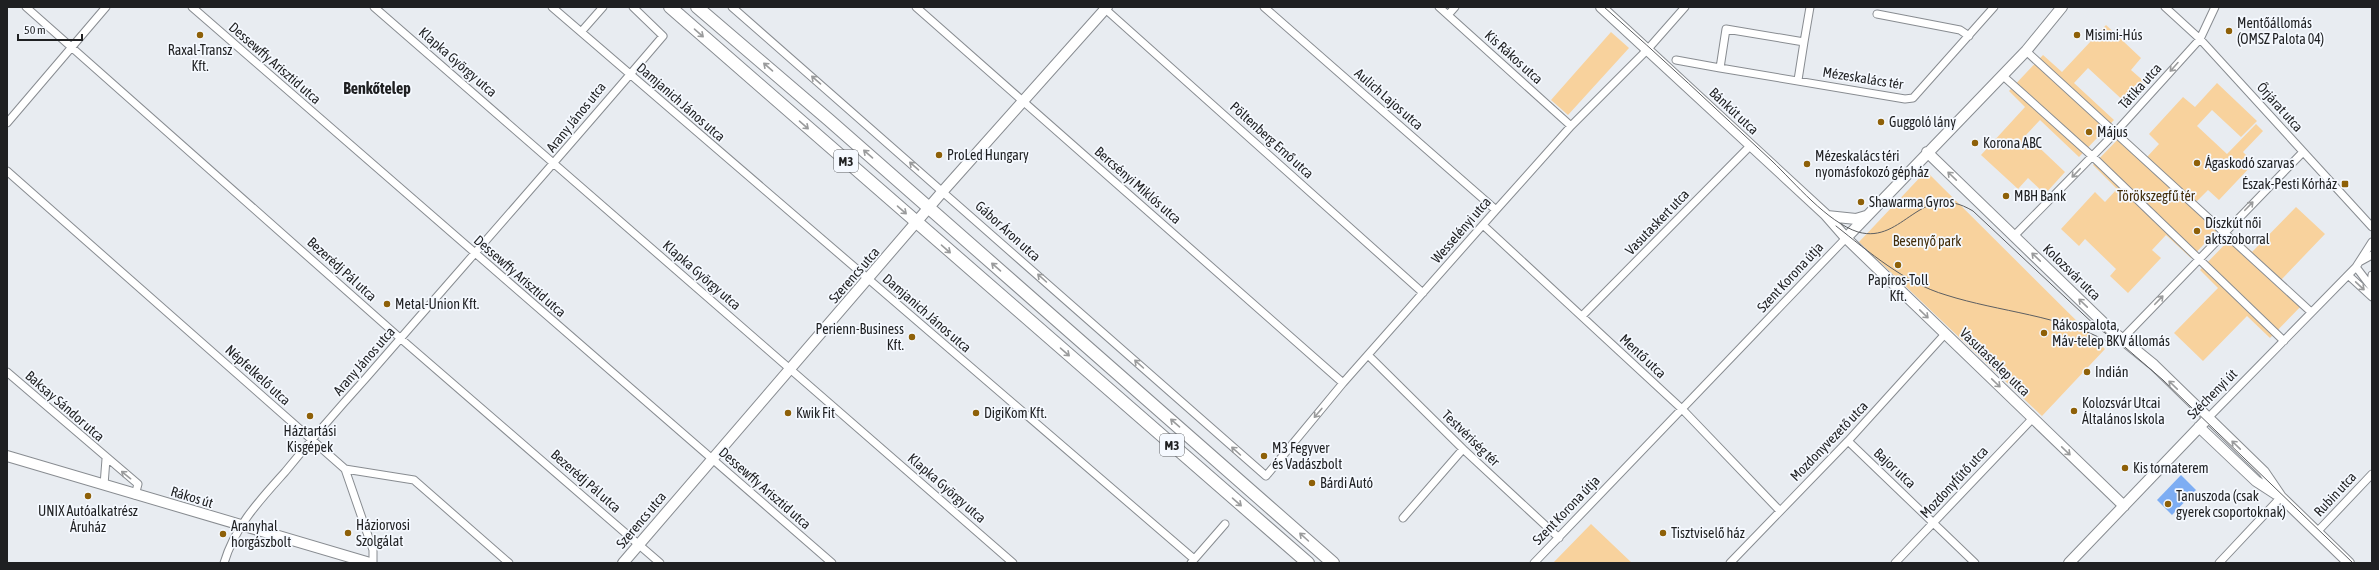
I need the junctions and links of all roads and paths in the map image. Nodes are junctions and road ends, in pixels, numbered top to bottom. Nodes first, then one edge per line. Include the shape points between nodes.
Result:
1 (26, 7) edge
2 (106, 7) edge
3 (192, 7) edge
4 (374, 7) edge
5 (552, 7) edge
6 (603, 7) edge
7 (633, 7) edge
8 (670, 7) edge
9 (698, 7) edge
10 (732, 7) edge
11 (916, 7) edge
12 (1264, 7) edge
13 (1439, 7) edge
14 (1454, 7) edge
15 (1601, 7) edge
16 (1685, 7) edge
17 (1810, 7) edge
18 (1994, 7) edge
19 (2062, 7) edge
20 (2165, 7) edge
21 (2214, 7) edge
22 (1105, 8) edge
23 (1877, 14) dead end
24 (1448, 15) junction
25 (581, 32) junction
26 (1969, 36) junction
27 (2200, 38) junction
28 (1804, 42) junction
29 (73, 47) junction
30 (1648, 49) junction
31 (2026, 51) junction
32 (1676, 60) dead end
33 (1720, 68) junction
34 (628, 74) junction
35 (2002, 75) junction
36 (1798, 80) junction
37 (1025, 102) junction
38 (7, 124) edge
39 (1572, 126) junction
40 (2114, 134) junction
41 (1751, 145) junction
42 (1927, 152) junction
43 (2302, 152) junction
44 (2092, 156) junction
45 (555, 164) junction
46 (7, 171) edge
47 (943, 191) junction
48 (929, 208) junction
49 (1496, 210) junction
50 (1826, 216) junction
51 (1866, 216) junction
52 (916, 223) junction
53 (1483, 225) junction
54 (2372, 228) edge
55 (2224, 232) junction
56 (2014, 236) junction
57 (1846, 238) junction
58 (2372, 242) edge
59 (475, 254) junction
60 (2372, 255) edge
61 (2198, 259) junction
62 (2358, 264) junction
63 (2348, 275) junction
64 (2372, 275) edge
65 (868, 280) junction
66 (2372, 287) edge
67 (1423, 293) junction
68 (2372, 296) edge
69 (2311, 312) junction
70 (1582, 316) junction
71 (1946, 334) junction
72 (400, 338) junction
73 (2123, 338) junction
74 (2284, 341) junction
75 (1368, 355) junction
76 (790, 369) junction
77 (7, 372) edge
78 (1343, 383) junction
79 (1683, 410) junction
80 (2032, 418) junction
81 (2208, 418) junction
82 (2199, 427) junction
83 (312, 439) junction
84 (1848, 442) junction
85 (1463, 449) junction
86 (7, 456) edge
87 (106, 459) junction
88 (711, 459) junction
89 (345, 469) junction
90 (2372, 474) edge
91 (1266, 476) joint
92 (104, 485) junction
93 (135, 495) junction
94 (2281, 497) junction
95 (2124, 506) junction
96 (1780, 511) junction
97 (1403, 518) dead end
98 (1934, 523) junction
99 (1226, 524) dead end
100 (240, 526) junction
101 (2317, 532) junction
102 (1559, 538) junction
103 (639, 545) junction
104 (1192, 561) edge
105 (224, 563) edge
106 (370, 563) edge
107 (373, 563) edge
108 (509, 563) edge
109 (623, 563) edge
110 (660, 563) edge
111 (832, 563) edge
112 (1013, 563) edge
113 (1308, 563) edge
114 (1333, 563) edge
115 (1534, 563) edge
116 (1730, 563) edge
117 (1895, 563) edge
118 (1975, 563) edge
119 (2069, 563) edge
120 (2219, 563) edge
121 (2350, 563) edge

1 - 29 street, Bezerédj Pál utca
2 - 29 street
3 - 59 street, Dessewffy Arisztid utca
4 - 45 street, Klapka György utca
5 - 25 street, Damjanich János utca
6 - 25 street
7 - 34 street, Arany János utca via 663,36
8 -> 52 main road, M3
48 -> 9 main road, M3
47 -> 10 street, Gábor Áron utca
11 - 37 street, Bercsényi Miklós utca
12 - 49 street, Aulich Lajos utca
13 - 24 street, Kis Rákos utca
14 - 24 street
15 - 30 street, Bánkút utca
16 - 30 street, Wesselényi utca
17 - 28 street
18 - 26 street, Mézeskalács tér
19 - 31 street, Szent Korona útja
20 - 27 street, Őrjárat utca
21 - 27 street, Tátika utca
22 - 37 street, Szerencs utca
22 - 67 street, Pöltenberg Ernő utca
23 - 26 street via 1960,30
24 - 39 street, Kis Rákos utca
25 - 34 street, Damjanich János utca
26 - 36 street, Mézeskalács tér via 1913,98 1870,94
27 -> 40 street, Tátika utca
27 - 43 street, Őrjárat utca
28 - 33 street via 1726,29
28 - 36 street
29 - 38 street
29 - 72 street, Bezerédj Pál utca
30 - 39 street, Wesselényi utca
30 - 41 street, Bánkút utca
31 - 35 street, Szent Korona útja
31 - 40 street
32 - 33 street, Mézeskalács tér
33 - 36 street, Mézeskalács tér
34 - 45 street, Arany János utca
34 - 65 street, Damjanich János utca
35 - 42 street, Szent Korona útja
35 - 44 street
37 - 47 street, Szerencs utca
37 - 78 street, Bercsényi Miklós utca
39 - 49 street, Wesselényi utca
40 - 44 street, Tátika utca
40 - 55 street
41 - 50 street, Bánkút utca
41 - 70 street, Vasutaskert utca
42 - 51 street, Szent Korona útja
56 -> 42 street, Kolozsvár utca
43 - 54 street, Őrjárat utca
55 -> 43 street
44 -> 56 street, Tátika utca
44 - 61 street
45 - 59 street, Arany János utca
45 - 76 street, Klapka György utca
46 - 83 street, Népfelkelő utca
47 - 48 street, Szerencs utca
91 -> 47 street, Gábor Áron utca
48 - 52 street, Szerencs utca
114 -> 48 main road, M3
49 - 53 street, Wesselényi utca
50 - 51 street via 1856,219
50 - 57 street, Bánkút utca
51 - 57 street, Szent Korona útja
52 - 65 street, Szerencs utca
52 -> 113 main road, M3
53 - 67 street, Wesselényi utca
53 - 70 street, Mentő utca
55 - 61 street
55 - 69 street
73 -> 56 street, Kolozsvár utca via 2112,331
57 -> 71 street, Vasutastelep utca
57 - 79 street, Szent Korona útja
58 - 62 street, Széchenyi út
59 - 72 street, Arany János utca
59 - 88 street, Dessewffy Arisztid utca
60 - 62 street
73 -> 61 street
61 - 74 street
62 - 63 street, Széchenyi út
62 - 66 street
63 -> 68 street
63 - 69 street, Széchenyi út
64 - 66 street
65 - 76 street, Szerencs utca
65 - 104 street, Damjanich János utca
67 - 75 street, Wesselényi utca
69 - 74 street, Széchenyi út
70 - 79 street, Mentő utca
71 -> 80 street, Vasutastelep utca
71 - 84 street, Mozdonyvezető utca
72 - 83 street, Arany János utca
72 - 103 street, Bezerédj Pál utca
81 -> 73 street, Kolozsvár utca
74 - 81 street, Széchenyi út
75 - 78 street, Wesselényi utca
75 - 85 street, Testvériség tér
76 - 88 street, Szerencs utca
76 - 112 street, Klapka György utca
77 - 87 street, Baksay Sándor utca
78 -> 91 street, Wesselényi utca
79 - 96 street, Mentő utca
79 - 102 street, Szent Korona útja
80 -> 95 street, Vasutastelep utca
80 - 98 street, Mozdonyfűtő utca
81 - 82 street, Széchenyi út
94 -> 81 street, Kolozsvár utca via 2264,472
82 - 94 street, Kolozsvár utca via 2256,481
82 - 95 street, Széchenyi út
83 - 89 street, Népfelkelő utca
83 - 100 street, Arany János utca
84 - 96 street, Mozdonyvezető utca
84 - 98 street, Bajor utca
85 - 97 street
85 - 102 street, Testvériség tér
86 - 92 street, Rákos út
87 - 92 street, Baksay Sándor utca
93 -> 87 street, Baksay Sándor utca via 138,484
88 - 103 street, Szerencs utca
88 - 111 street, Dessewffy Arisztid utca
89 - 107 street via 373,550
89 - 108 street via 414,480
90 - 101 street, Rubin utca
92 - 93 street, Rákos út
93 - 100 street, Rákos út
94 - 101 street, Kolozsvár utca
94 - 120 street
95 - 119 street, Széchenyi út
96 - 116 street, Mozdonyvezető utca
98 - 117 street, Mozdonyfűtő utca
98 - 118 street, Bajor utca
99 - 104 street
100 - 105 street, Arany János utca
100 - 106 street, Rákos út
101 - 121 street, Kolozsvár utca
102 - 115 street, Szent Korona útja
103 - 109 street, Szerencs utca
103 - 110 street, Bezerédj Pál utca

